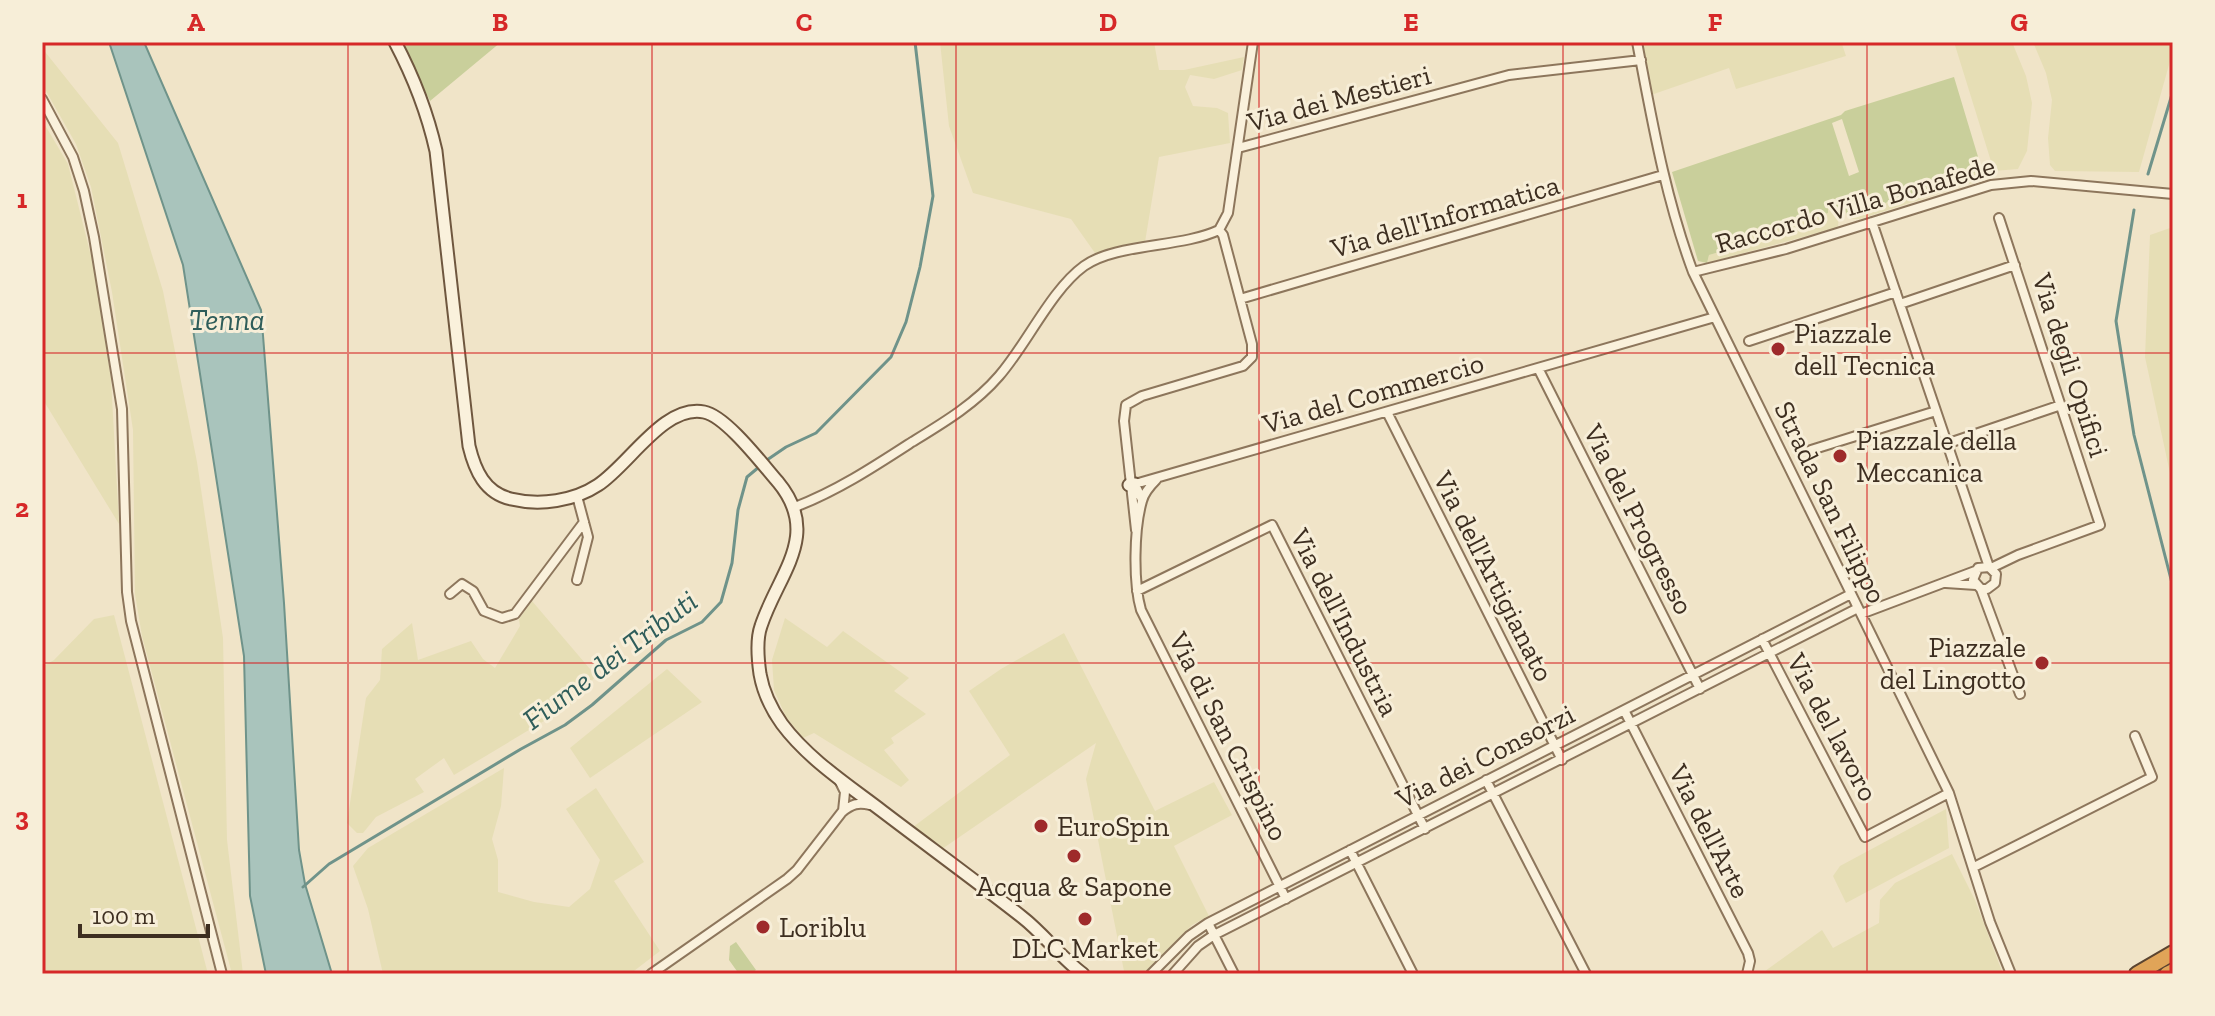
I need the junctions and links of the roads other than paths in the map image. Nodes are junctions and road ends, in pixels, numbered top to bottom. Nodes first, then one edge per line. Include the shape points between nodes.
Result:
1 (395, 42) edge
2 (1253, 42) edge
3 (1637, 42) edge
4 (1641, 60) junction
5 (42, 99) edge
6 (1238, 148) junction
7 (1663, 175) junction
8 (2173, 194) edge
9 (1999, 218) dead end
10 (1872, 222) junction
11 (1219, 230) junction
12 (2015, 265) junction
13 (1693, 272) junction
14 (1896, 292) junction
15 (1240, 299) junction
16 (1900, 304) junction
17 (1715, 317) junction
18 (1749, 341) dead end
19 (1538, 368) junction
20 (2061, 405) junction
21 (1936, 411) junction
22 (1387, 412) junction
23 (1946, 444) junction
24 (1811, 450) dead end
25 (1156, 479) junction
26 (1132, 485) junction
27 (577, 496) junction
28 (1142, 500) junction
29 (795, 507) junction
30 (584, 522) junction
31 (2100, 525) joint
32 (1137, 540) junction
33 (2006, 563) junction
34 (1984, 566) junction
35 (1996, 578) junction
36 (577, 580) dead end
37 (1937, 584) junction
38 (1982, 590) junction
39 (1137, 591) junction
40 (450, 594) dead end
41 (1851, 594) junction
42 (1860, 611) junction
43 (1762, 639) junction
44 (1769, 654) junction
45 (1693, 674) junction
46 (1700, 689) junction
47 (2020, 694) dead end
48 (1624, 710) junction
49 (1631, 724) junction
50 (2135, 736) dead end
51 (1555, 746) junction
52 (1562, 760) junction
53 (837, 778) junction
54 (1486, 780) junction
55 (852, 788) junction
56 (1949, 793) junction
57 (1493, 794) junction
58 (848, 803) junction
59 (874, 806) junction
60 (1418, 815) junction
61 (1425, 829) junction
62 (1350, 850) junction
63 (1356, 863) junction
64 (1974, 867) junction
65 (1281, 886) junction
66 (1286, 899) junction
67 (1208, 923) junction
68 (1214, 935) junction
69 (2173, 953) edge
70 (2173, 971) edge
71 (1080, 972) edge
72 (222, 974) edge
73 (651, 974) edge
74 (1151, 974) edge
75 (1173, 974) edge
76 (1234, 974) edge
77 (1413, 974) edge
78 (1586, 974) edge
79 (1747, 974) edge
80 (2011, 974) edge
81 (2137, 974) edge
82 (2167, 974) edge

1 - 27 main road via 428,114 436,151 474,466 486,486 504,497 549,501
2 - 6 street
3 - 4 street, Strada San Filippo
4 - 6 street, Via dei Mestieri via 1509,75
4 - 7 street, Strada San Filippo
5 - 72 street via 73,157 94,237 122,409 131,621
6 - 11 street via 1228,213
7 - 13 street, Strada San Filippo
7 - 15 street, Via dell'Informatica
8 - 10 street, Raccordo Villa Bonafede via 2009,182 1967,190
9 - 12 street, Via degli Opifici
10 - 13 street, Raccordo Villa Bonafede
10 - 14 street
11 - 15 street
11 - 29 street via 1086,264 977,398 867,471
12 - 16 street
12 - 20 street, Via degli Opifici
13 - 17 street, Strada San Filippo
14 - 16 street
14 - 18 street
15 - 26 street via 1252,344 1249,362 1126,405
16 - 21 street
17 - 19 street, Via del Commercio
17 - 41 street, Strada San Filippo
19 - 22 street, Via del Commercio
19 - 45 street, Via del Progresso
20 - 23 street
20 - 31 street, Via degli Opifici
21 - 23 street
21 - 24 street
22 - 25 street, Via del Commercio
22 - 51 street, Via dell'Artigianato
23 - 34 street
25 - 26 street, Via del Commercio
25 - 28 street
26 - 28 street
26 - 32 street
27 - 29 main road via 601,483 668,421 685,412 705,412 747,447
27 - 30 street
28 - 32 street
29 - 53 main road via 794,551 760,629 760,676 782,724
30 - 36 street via 588,537
30 - 40 street via 515,614 502,618 484,611 473,591 462,584
31 - 33 street, Via dei Consorzi
32 - 39 street
33 - 34 street, Via dei Consorzi
33 - 35 street
34 - 35 street
34 - 37 street, Via dei Consorzi
34 - 38 street via 1973,580
35 - 38 street via 1992,587
37 - 38 street
37 - 42 street, Via dei Consorzi
38 - 47 street
39 - 60 street, Via dell'Industria via 1272,525
39 - 65 street, Via di San Crispino via 1141,610
41 - 42 street, Strada San Filippo
41 - 43 street, Via dei Consorzi
42 - 44 street, Via dei Consorzi
42 - 56 street, Strada San Filippo
43 - 44 street, Via del lavoro
43 - 45 street, Via dei Consorzi
44 - 46 street, Via dei Consorzi
44 - 56 street, Via del lavoro via 1865,837
45 - 46 street, Via del Progresso
45 - 48 street, Via dei Consorzi
46 - 49 street, Via dei Consorzi
48 - 49 street, Via dell'Arte
48 - 51 street, Via dei Consorzi
49 - 52 street, Via dei Consorzi
49 - 79 street, Via dell'Arte via 1748,953
50 - 64 street via 2152,777
51 - 52 street, Via dell'Artigianato
51 - 54 street, Via dei Consorzi
52 - 57 street, Via dei Consorzi
53 - 55 main road
53 - 58 street
54 - 57 street
54 - 60 street, Via dei Consorzi
55 - 58 street via 855,794
55 - 59 main road
56 - 64 street, Strada San Filippo
57 - 61 street, Via dei Consorzi
57 - 78 street
58 - 59 street
58 - 73 street via 787,879
59 - 71 main road via 1032,925
60 - 61 street, Via dell'Industria
60 - 62 street, Via dei Consorzi
61 - 63 street, Via dei Consorzi
62 - 63 street
62 - 65 street, Via dei Consorzi
63 - 66 street, Via dei Consorzi
63 - 77 street
64 - 80 street, Strada San Filippo
65 - 66 street, Via di San Crispino
65 - 67 street, Via dei Consorzi
66 - 68 street, Via dei Consorzi
67 - 68 street
67 - 74 street, Via dei Consorzi
68 - 75 street, Via dei Consorzi
68 - 76 street
69 - 81 highway
70 - 82 highway

